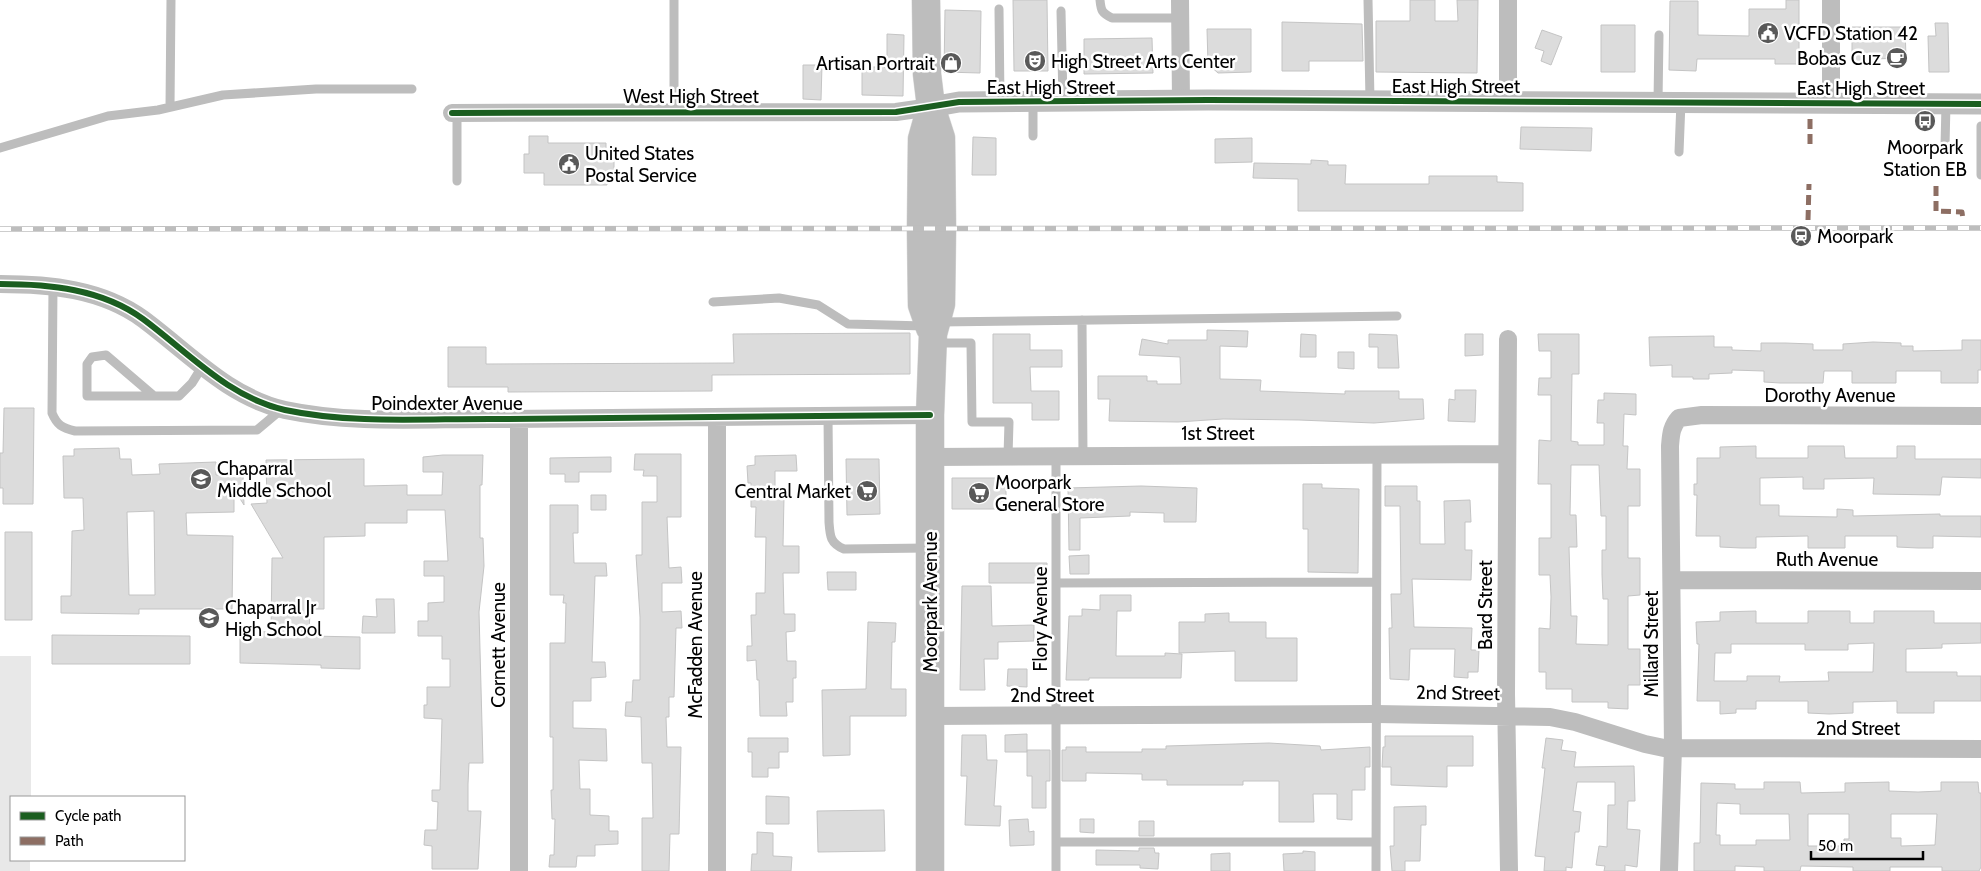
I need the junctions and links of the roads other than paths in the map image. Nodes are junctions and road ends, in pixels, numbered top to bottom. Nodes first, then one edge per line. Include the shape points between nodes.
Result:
1 (171, 0) edge
2 (674, 0) edge
3 (926, 0) edge
4 (1100, 0) edge
5 (1180, 0) edge
6 (1368, 0) edge
7 (1508, 0) edge
8 (1831, 0) edge
9 (999, 9) dead end
10 (1061, 11) dead end
11 (1180, 18) junction
12 (1659, 36) dead end
13 (412, 89) dead end
14 (1370, 100) junction
15 (1181, 101) junction
16 (1508, 101) junction
17 (1000, 102) junction
18 (1032, 102) junction
19 (1063, 102) junction
20 (1658, 102) junction
21 (1681, 102) junction
22 (1831, 103) junction
23 (1946, 104) junction
24 (1981, 104) edge
25 (931, 107) junction
26 (170, 108) junction
27 (674, 111) junction
28 (454, 113) joint
29 (1981, 126) edge
30 (1033, 136) dead end
31 (1945, 146) dead end
32 (0, 148) edge
33 (1679, 152) dead end
34 (1981, 175) edge
35 (457, 181) dead end
36 (0, 284) edge
37 (53, 286) junction
38 (713, 302) dead end
39 (1397, 316) dead end
40 (1082, 320) junction
41 (933, 331) junction
42 (1508, 339) dead end
43 (202, 368) junction
44 (154, 396) junction
45 (282, 409) junction
46 (930, 415) junction
47 (828, 416) junction
48 (1981, 416) edge
49 (717, 418) junction
50 (1679, 418) joint
51 (519, 419) junction
52 (1377, 453) junction
53 (1507, 454) junction
54 (1008, 456) junction
55 (1056, 456) junction
56 (1083, 456) junction
57 (930, 457) junction
58 (930, 548) junction
59 (1672, 580) junction
60 (1981, 581) edge
61 (1376, 582) junction
62 (1056, 583) junction
63 (1376, 714) junction
64 (1506, 715) junction
65 (930, 716) junction
66 (1057, 716) junction
67 (1673, 748) junction
68 (1981, 749) edge
69 (1056, 842) junction
70 (1375, 842) junction
71 (519, 871) edge
72 (717, 871) edge
73 (930, 871) edge
74 (1056, 871) edge
75 (1376, 871) edge
76 (1509, 871) edge
77 (1669, 871) edge

1 - 26 lane
2 - 27 lane
3 - 25 main road, Moorpark Avenue
4 - 11 lane via 1101,10 1112,18
5 - 11 street
6 - 14 lane
7 - 16 street
8 - 22 street
9 - 17 lane
10 - 19 lane
11 - 15 street
12 - 20 lane
13 - 26 lane via 316,89 223,95
14 - 15 street, East High Street
14 - 16 street, East High Street
15 - 19 street, East High Street
16 - 20 street, East High Street
17 - 18 street, East High Street
17 - 25 street, East High Street via 958,102
18 - 19 street, East High Street
18 - 30 lane
20 - 21 street, East High Street
21 - 22 street, East High Street
21 - 33 lane
22 - 23 street, East High Street
23 - 24 street, East High Street
23 - 31 lane
25 - 27 street, West High Street via 896,112
25 - 41 main road, Moorpark Avenue via 922,139 921,229 922,305
26 - 32 lane via 108,116
27 - 28 street, West High Street
28 - 35 lane
29 - 34 lane
36 - 37 street, Poindexter Avenue
37 - 43 street, Poindexter Avenue via 67,287 116,304 142,318
37 - 45 lane via 52,413 56,423 63,428 75,431 257,430
38 - 41 lane via 779,298 818,305 848,324
39 - 40 lane
40 - 41 lane
40 - 56 lane
41 - 46 main road, Moorpark Avenue
41 - 54 lane via 970,343 972,422 1009,422
42 - 53 street, Bard Street
43 - 44 lane via 179,396
43 - 45 street, Poindexter Avenue via 251,397
44 - 44 lane via 87,396 87,364 92,357 106,355
45 - 51 street, Poindexter Avenue via 341,418
46 - 47 street, Poindexter Avenue
46 - 57 main road, Moorpark Avenue
47 - 49 street, Poindexter Avenue
47 - 58 lane via 829,522 834,545 844,549
48 - 50 street, Dorothy Avenue via 1702,415
49 - 51 street, Poindexter Avenue
49 - 72 street, McFadden Avenue
50 - 59 street, Millard Street via 1671,432
51 - 71 street, Cornett Avenue
52 - 53 street, 1st Street
52 - 56 street, 1st Street
52 - 61 lane
53 - 64 street, Bard Street
54 - 55 street, 1st Street
54 - 57 street, 1st Street
55 - 56 street, 1st Street
55 - 62 lane, Flory Avenue
57 - 58 main road, Moorpark Avenue
58 - 65 main road, Moorpark Avenue
59 - 60 street, Ruth Avenue
59 - 67 street, Millard Street
61 - 62 lane
61 - 63 lane
62 - 66 lane, Flory Avenue
63 - 64 street, 2nd Street
63 - 66 street, 2nd Street
63 - 70 lane
64 - 67 street, 2nd Street via 1564,719 1645,744
64 - 76 street, Bard Street
65 - 66 street, 2nd Street
65 - 73 main road, Moorpark Avenue
66 - 69 lane, Flory Avenue
67 - 68 street, 2nd Street
67 - 77 street, Millard Street
69 - 70 lane
69 - 74 lane, Flory Avenue
70 - 75 lane

